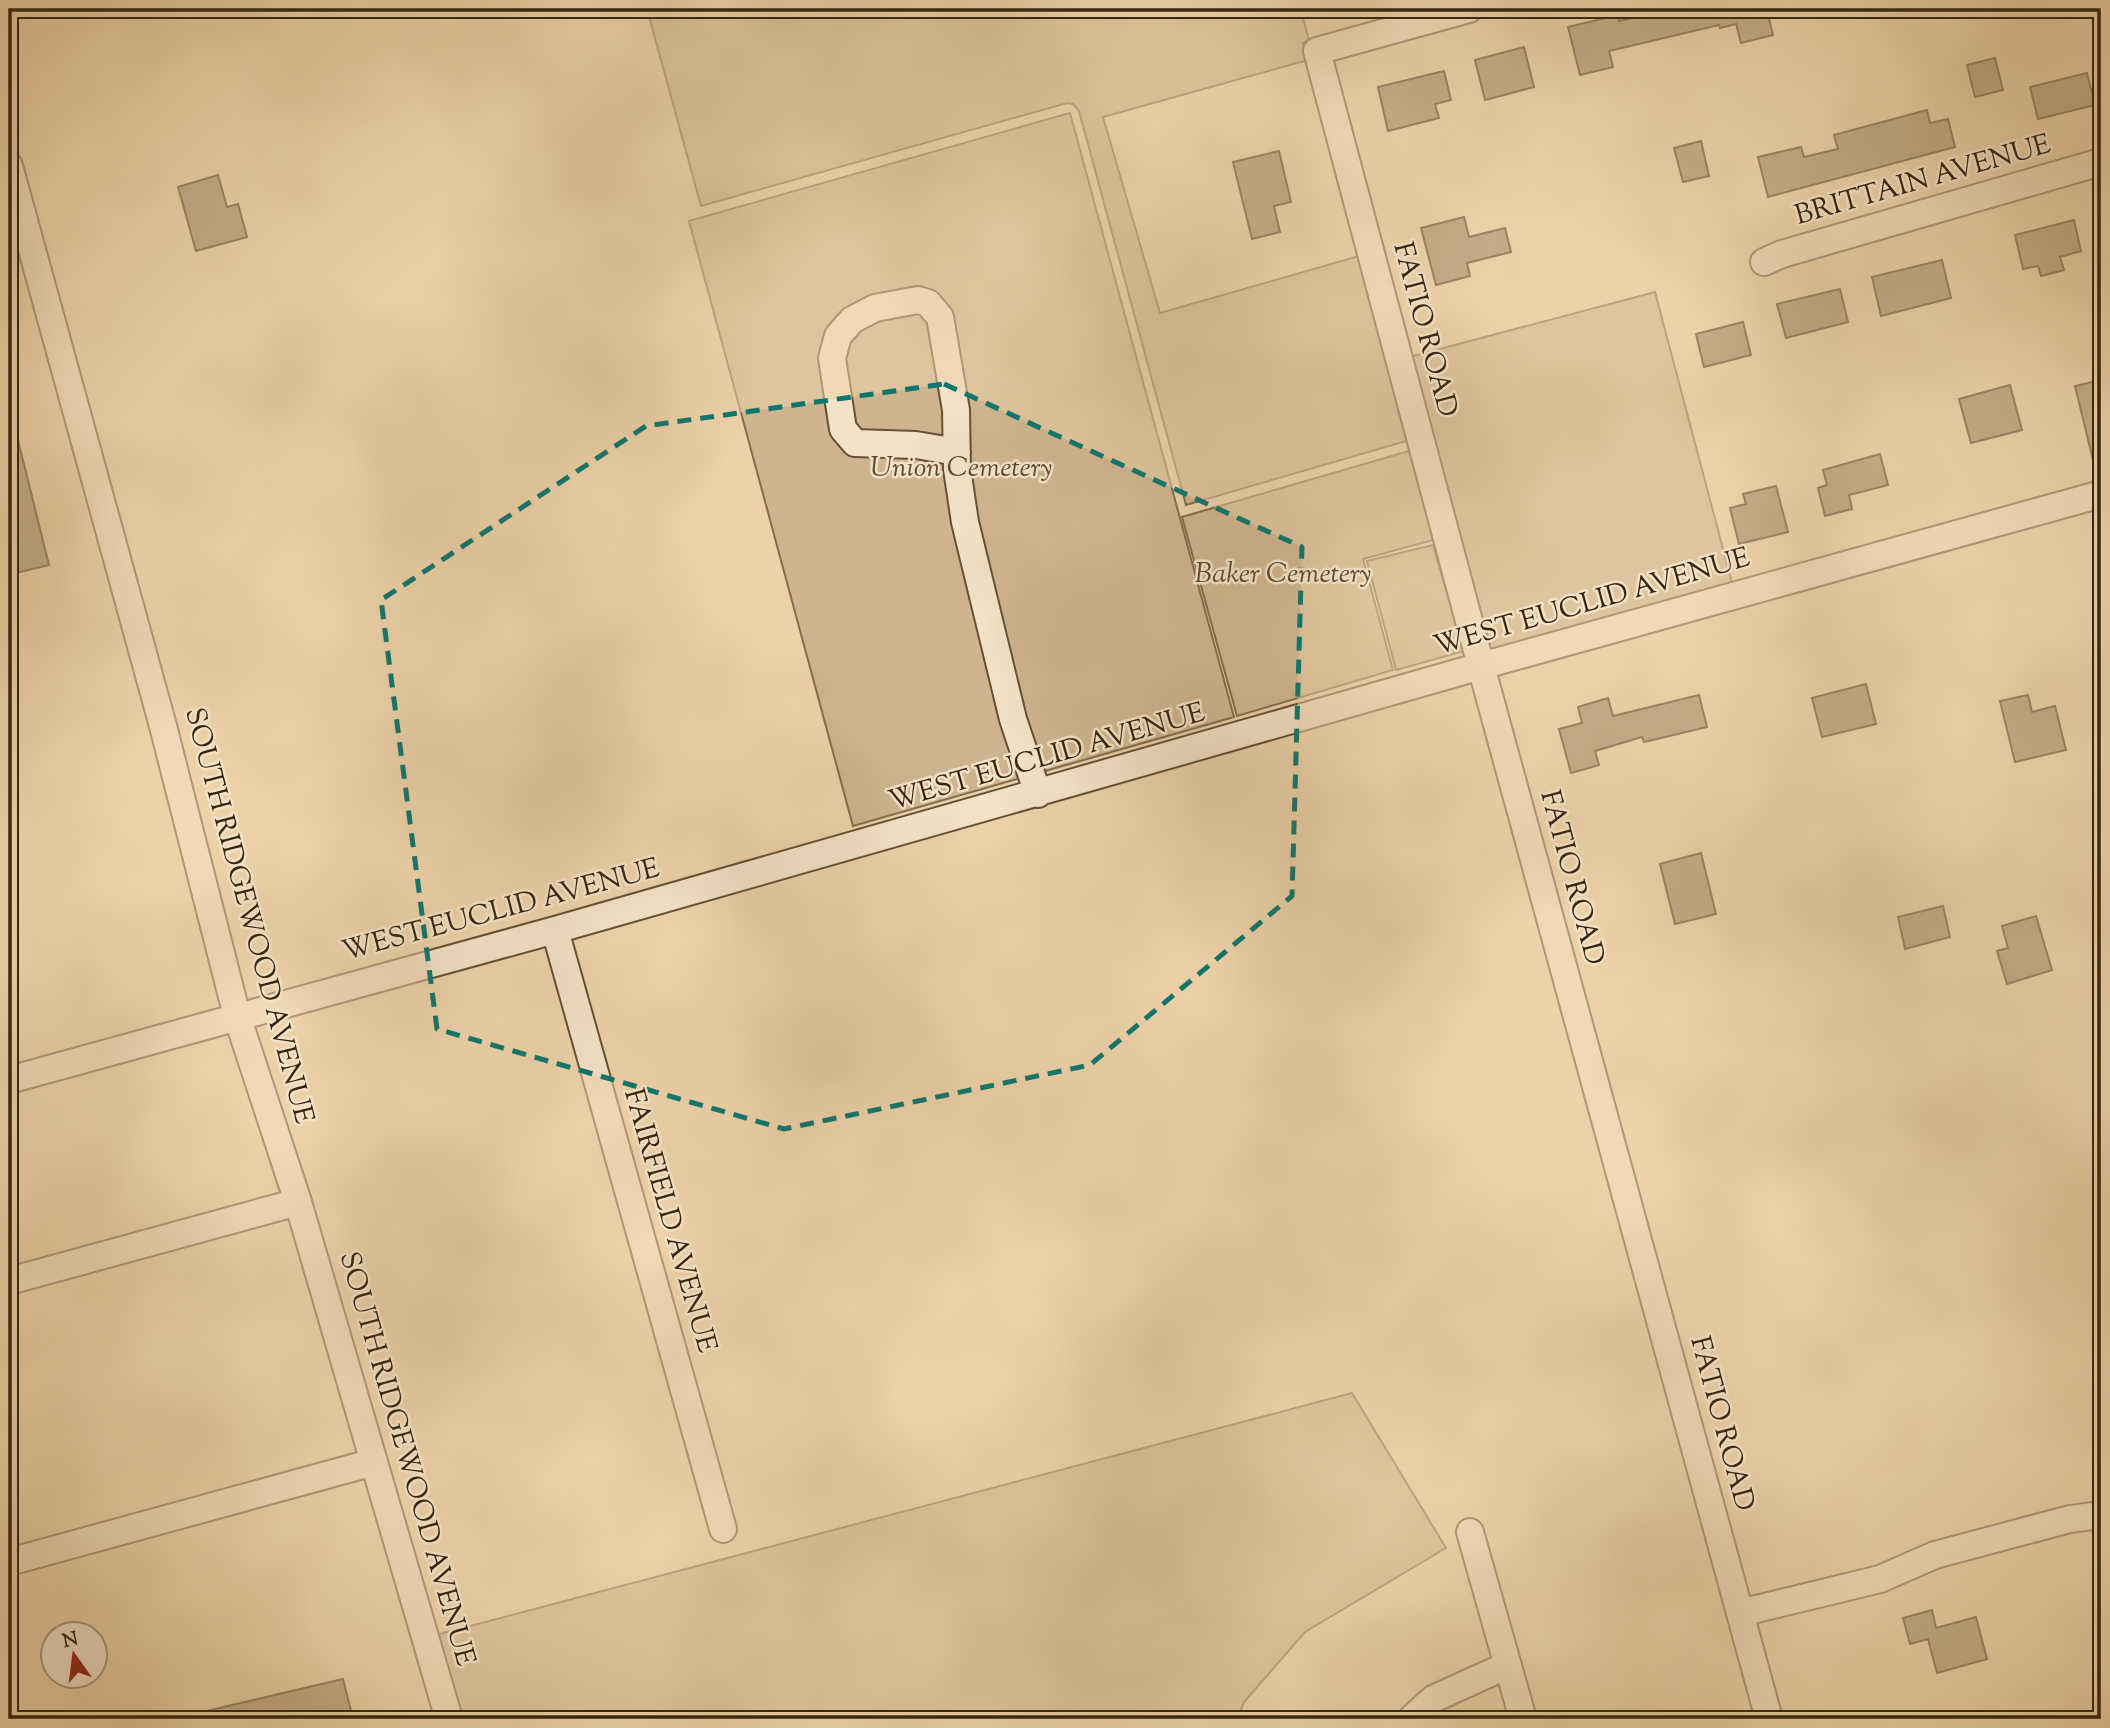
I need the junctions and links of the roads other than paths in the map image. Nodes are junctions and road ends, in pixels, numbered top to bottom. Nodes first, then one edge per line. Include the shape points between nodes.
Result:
1 (1469, 9) edge
2 (2101, 162) edge
3 (9, 166) edge
4 (1764, 262) dead end
5 (957, 452) junction
6 (2101, 494) edge
7 (1481, 666) junction
8 (1038, 794) junction
9 (555, 930) junction
10 (237, 1016) junction
11 (9, 1080) edge
12 (298, 1202) junction
13 (9, 1281) edge
14 (374, 1462) junction
15 (2101, 1518) edge
16 (723, 1529) dead end
17 (1470, 1532) dead end
18 (9, 1562) edge
19 (1740, 1613) junction
20 (1508, 1665) junction
21 (449, 1719) edge
22 (1411, 1719) edge
23 (1523, 1719) edge
24 (1769, 1719) edge

1 - 7 street, FATIO ROAD via 1317,51
2 - 4 street, BRITTAIN AVENUE
3 - 10 street, SOUTH RIDGEWOOD AVENUE via 163,726
5 - 5 street via 956,410 940,317 928,303 918,300 875,308 852,320 838,336 832,358 843,429 855,443
5 - 8 street via 965,522 1013,719
6 - 7 street, WEST EUCLID AVENUE
7 - 8 street, WEST EUCLID AVENUE
7 - 19 street, FATIO ROAD
8 - 9 street, WEST EUCLID AVENUE
9 - 10 street, WEST EUCLID AVENUE
9 - 16 street, FAIRFIELD AVENUE
10 - 11 street, WEST EUCLID AVENUE
10 - 12 street, SOUTH RIDGEWOOD AVENUE
12 - 13 street
12 - 14 street, SOUTH RIDGEWOOD AVENUE
14 - 18 street
14 - 21 street, SOUTH RIDGEWOOD AVENUE
15 - 19 street via 2070,1519 1935,1555 1880,1580
17 - 20 street
19 - 24 street, FATIO ROAD
20 - 22 street via 1433,1699
20 - 23 street

